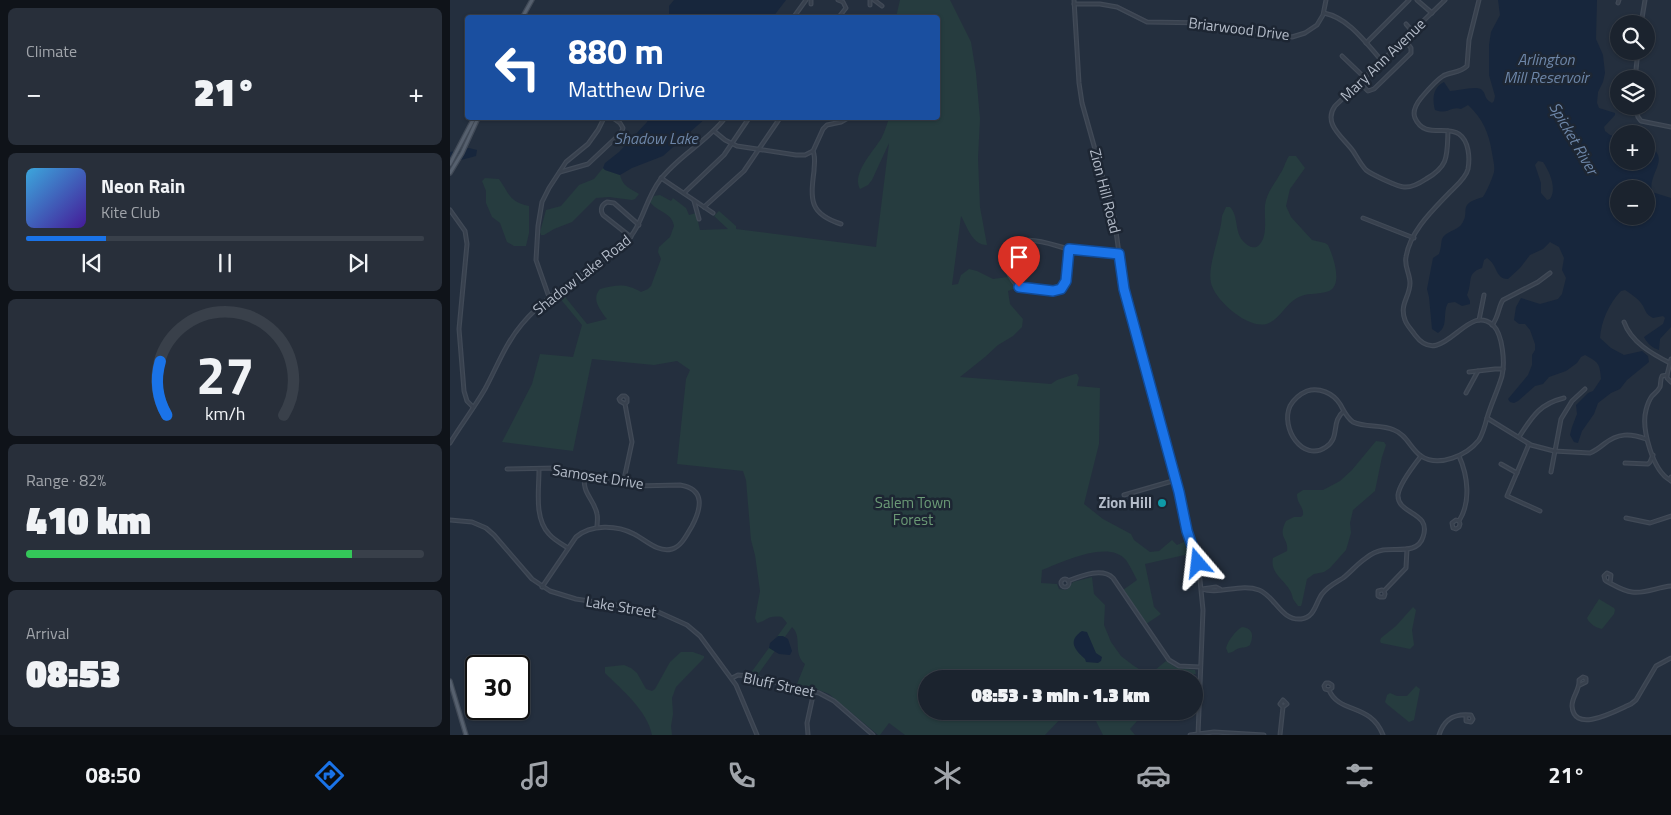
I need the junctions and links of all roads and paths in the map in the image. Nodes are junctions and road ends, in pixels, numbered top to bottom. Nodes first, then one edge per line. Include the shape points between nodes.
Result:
1 (532, 0) edge
2 (806, 0) edge
3 (812, 0) edge
4 (838, 0) edge
5 (870, 0) edge
6 (874, 0) edge
7 (1074, 0) edge
8 (1326, 0) edge
9 (1409, 0) edge
10 (1417, 0) edge
11 (1445, 0) edge
12 (1479, 0) edge
13 (1645, 0) edge
14 (811, 4) dead end
15 (1074, 4) junction
16 (870, 5) dead end
17 (882, 6) dead end
18 (1324, 12) junction
19 (1432, 13) junction
20 (524, 15) edge
21 (795, 15) edge
22 (840, 15) edge
23 (1642, 15) edge
24 (1406, 24) dead end
25 (1413, 32) junction
26 (1405, 40) junction
27 (1366, 43) junction
28 (1342, 56) dead end
29 (1382, 61) junction
30 (1365, 78) junction
31 (1360, 83) junction
32 (1638, 115) edge
33 (473, 120) edge
34 (477, 120) edge
35 (603, 120) edge
36 (616, 120) edge
37 (724, 120) edge
38 (748, 120) edge
39 (779, 120) edge
40 (844, 120) edge
41 (1671, 127) edge
42 (714, 131) junction
43 (1448, 131) junction
44 (732, 144) junction
45 (759, 149) junction
46 (814, 151) junction
47 (450, 164) edge
48 (560, 172) junction
49 (450, 173) edge
50 (661, 178) junction
51 (684, 193) junction
52 (694, 200) junction
53 (704, 207) junction
54 (450, 210) edge
55 (714, 213) dead end
56 (1363, 218) dead end
57 (699, 219) dead end
58 (841, 224) dead end
59 (639, 225) junction
60 (631, 237) junction
61 (1414, 238) junction
62 (1069, 249) junction
63 (1119, 254) junction
64 (1550, 273) dead end
65 (1484, 295) dead end
66 (549, 297) junction
67 (1479, 320) junction
68 (1624, 323) dead end
69 (1492, 325) junction
70 (1671, 361) edge
71 (1503, 369) junction
72 (1478, 371) junction
73 (1470, 372) dead end
74 (1667, 375) junction
75 (1671, 382) edge
76 (1585, 389) dead end
77 (1466, 393) dead end
78 (1564, 398) dead end
79 (625, 404) dead end
80 (473, 407) junction
81 (1344, 411) junction
82 (1486, 418) junction
83 (1519, 437) junction
84 (1646, 439) junction
85 (450, 444) edge
86 (1529, 444) junction
87 (1554, 451) junction
88 (1653, 455) junction
89 (1421, 456) junction
90 (1459, 456) junction
91 (1625, 463) dead end
92 (1501, 464) dead end
93 (507, 469) dead end
94 (539, 470) junction
95 (1551, 472) dead end
96 (1517, 473) junction
97 (585, 474) junction
98 (1671, 479) edge
99 (1176, 480) junction
100 (623, 484) junction
101 (1124, 495) dead end
102 (1540, 511) dead end
103 (1671, 516) edge
104 (1626, 518) dead end
105 (450, 520) edge
106 (1459, 522) dead end
107 (597, 527) junction
108 (568, 548) junction
109 (1407, 549) junction
110 (1068, 582) dead end
111 (1610, 583) dead end
112 (1671, 586) edge
113 (542, 587) junction
114 (1202, 589) junction
115 (1384, 591) dead end
116 (1671, 658) edge
117 (1200, 667) junction
118 (732, 678) junction
119 (450, 681) edge
120 (1580, 686) dead end
121 (1329, 690) dead end
122 (814, 691) junction
123 (1283, 707) dead end
124 (1466, 714) dead end
125 (1198, 734) edge
126 (466, 735) edge
127 (757, 735) edge
128 (808, 735) edge
129 (873, 735) edge
130 (1190, 735) edge
131 (1264, 735) edge
132 (1280, 735) edge
133 (1383, 735) edge
134 (1439, 735) edge

1 - 20 main road
2 - 21 street
3 - 14 street
4 - 22 street via 846,8
5 - 16 street
6 - 17 street
7 - 15 street, Zion Hill Road
8 - 18 street, Briarwood Drive
9 - 27 street
10 - 19 street
11 - 19 street, Mary Ann Avenue
12 - 43 street via 1468,40 1467,66 1440,78 1420,99 1415,110 1416,120 1422,126 1432,131
13 - 23 street
15 - 18 street, Briarwood Drive via 1117,8 1148,22 1207,23 1292,37 1310,31
15 - 63 street, Zion Hill Road via 1082,103 1114,217
18 - 27 street via 1343,21
19 - 25 street, Mary Ann Avenue
24 - 25 street
25 - 26 street, Mary Ann Avenue
26 - 29 street, Mary Ann Avenue
26 - 31 street via 1412,51 1372,91 1368,92
27 - 29 street
28 - 30 street
29 - 30 street, Mary Ann Avenue
30 - 31 street, Mary Ann Avenue
31 - 43 street, Mary Ann Avenue via 1333,108 1331,122 1369,172 1402,187 1424,180 1445,163
32 - 41 street via 1646,123
33 - 47 main road
34 - 49 main road
35 - 48 street via 588,144 568,160
36 - 48 street via 623,128 617,137 588,164
37 - 42 street, Shadow Lake Road
38 - 44 street
39 - 45 street
40 - 46 street via 823,129
42 - 44 street
42 - 50 street, Shadow Lake Road
43 - 61 street via 1458,134 1465,142 1467,173 1428,215
44 - 45 street
44 - 51 street
45 - 46 street via 796,155
45 - 53 street via 744,171
46 - 58 street via 813,203 823,217
48 - 66 street via 542,202 536,246 537,265
50 - 51 street
50 - 59 street, Shadow Lake Road
51 - 52 street
52 - 53 street
52 - 57 street
53 - 55 street
54 - 80 street via 465,231 467,244 459,329 464,391
56 - 61 street
59 - 60 street, Shadow Lake Road
59 - 60 street via 614,203 603,205 604,215
60 - 66 street, Shadow Lake Road via 611,255
61 - 67 street via 1406,260 1410,282 1403,309 1408,326 1420,341 1436,346
62 - 62 street via 1043,242 1019,242 1008,252 1006,268 1021,287 1059,290 1066,281
62 - 63 street
63 - 99 street, Zion Hill Road via 1124,289
64 - 69 street via 1503,300
65 - 67 street
66 - 80 street, Shadow Lake Road via 515,334
67 - 69 street
68 - 70 street via 1640,344 1659,358
69 - 71 street via 1501,341
70 - 74 street
71 - 72 street
71 - 82 street
72 - 73 street
72 - 77 street
74 - 75 street
74 - 84 street via 1662,376 1660,388 1646,409
76 - 87 street via 1561,419
78 - 83 street via 1540,408
79 - 100 street via 632,442
80 - 85 street, Shadow Lake Road
81 - 81 street via 1328,393 1307,391 1291,405 1287,417 1289,431 1303,447 1322,449 1332,440 1338,416
81 - 89 street via 1355,422 1399,432
82 - 83 street
82 - 90 street via 1479,439
83 - 86 street
84 - 87 street via 1623,435 1612,438 1592,452
84 - 88 street
86 - 87 street
86 - 96 street
87 - 95 street
88 - 91 street via 1648,464
88 - 98 street via 1662,474
89 - 90 street via 1442,460
89 - 109 street via 1398,494 1400,504 1421,519 1425,530 1422,540
90 - 106 street via 1465,472 1466,492 1464,512
92 - 96 street
93 - 94 street, Samoset Drive
94 - 97 street, Samoset Drive via 556,468
94 - 108 street via 540,520 550,535
96 - 102 street via 1506,496
97 - 100 street, Samoset Drive
97 - 107 street via 584,486 596,511
99 - 101 street
99 - 114 street, Zion Hill Road
100 - 107 street, Samoset Drive via 680,485 693,490 700,505 686,536 677,546 666,550 631,532
103 - 104 street via 1650,523
105 - 113 street, Lake Street via 472,522 490,532
107 - 108 street via 581,533
108 - 113 street
109 - 114 street via 1382,550 1367,556 1344,578 1328,587 1312,613 1302,619 1287,616 1259,590 1246,587
109 - 115 street via 1406,568
110 - 117 street via 1086,575 1109,574 1169,660 1179,666
111 - 112 street via 1635,592
113 - 118 street, Lake Street via 571,598 656,611 682,622 700,636
114 - 117 street, Zion Hill Road
116 - 120 street via 1656,666 1636,700 1594,721 1581,720 1573,710 1572,701
117 - 125 street, Zion Hill Road
118 - 122 street, Bluff Street via 750,676
118 - 127 street, Lake Street
119 - 126 main road
121 - 133 street via 1336,700 1370,716
122 - 128 street
122 - 129 street, Bluff Street via 834,701
123 - 132 street
124 - 134 street via 1449,718
125 - 130 street
125 - 131 street

